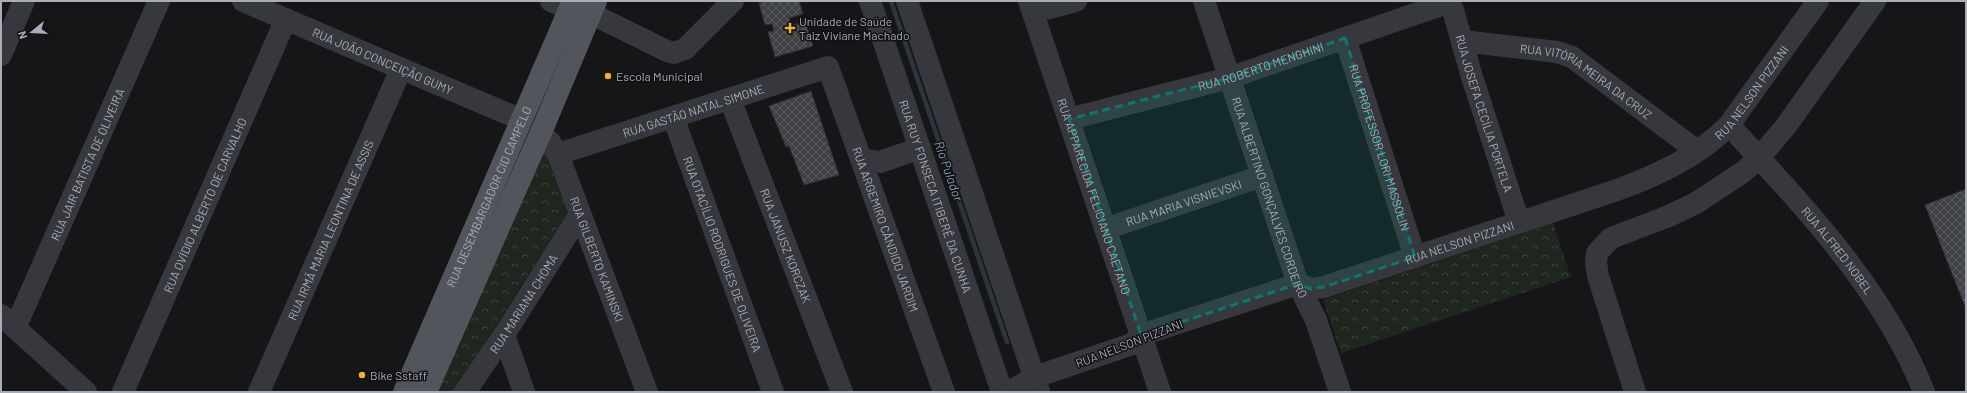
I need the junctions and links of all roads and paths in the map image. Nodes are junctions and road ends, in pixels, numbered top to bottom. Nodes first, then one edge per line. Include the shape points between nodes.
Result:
1 (24, 1) edge
2 (158, 1) edge
3 (243, 1) edge
4 (733, 1) edge
5 (870, 1) edge
6 (907, 1) edge
7 (1076, 1) edge
8 (1204, 1) edge
9 (1818, 1) edge
10 (1875, 1) edge
11 (1450, 4) joint
12 (576, 5) edge
13 (1031, 6) edge
14 (286, 19) junction
15 (1345, 38) junction
16 (1462, 41) junction
17 (1, 55) edge
18 (828, 67) joint
19 (401, 69) junction
20 (1229, 78) junction
21 (730, 98) junction
22 (673, 117) junction
23 (1069, 119) junction
24 (522, 120) junction
25 (1729, 124) junction
26 (542, 130) junction
27 (920, 148) junction
28 (1697, 151) junction
29 (558, 154) junction
30 (1759, 158) junction
31 (861, 159) junction
32 (1262, 176) junction
33 (580, 214) junction
34 (1520, 222) junction
35 (1105, 229) junction
36 (1415, 257) junction
37 (1298, 284) junction
38 (8, 322) edge
39 (504, 335) junction
40 (1141, 335) junction
41 (1037, 385) edge
42 (86, 392) edge
43 (123, 392) edge
44 (259, 392) edge
45 (404, 392) edge
46 (426, 392) edge
47 (465, 392) edge
48 (524, 392) edge
49 (646, 392) edge
50 (773, 392) edge
51 (842, 392) edge
52 (944, 392) edge
53 (1002, 392) edge
54 (1009, 392) edge
55 (1160, 392) edge
56 (1340, 392) edge
57 (1635, 392) edge
58 (1924, 392) edge

1 - 17 street
2 - 38 street, RUA JAIR BATISTA DE OLIVEIRA
3 - 14 street, RUA JOÃO CONCEIÇÃO GUMY
4 - 12 street via 685,49 674,53
5 - 27 street, RUA RUY FONSECA ITIBERÊ DA CUNHA
6 - 41 street
7 - 13 street
8 - 20 street, RUA ALBERTINO GONÇALVES CORDEIRO
9 - 25 street, RUA NELSON PIZZANI
10 - 30 street via 1786,126
11 - 15 street, RUA ROBERTO MENGHINI
11 - 16 street, RUA JOSEFA CECÍLIA PORTELA
12 - 24 main road, RUA DESEMBARGADOR CID CAMPELO
12 - 26 main road, RUA DESEMBARGADOR CID CAMPELO
13 - 23 street, RUA APPARECIDA FELICIANO CAETANO
14 - 19 street, RUA JOÃO CONCEIÇÃO GUMY
14 - 43 street, RUA OVÍDIO ALBERTO DE CARVALHO
15 - 20 street, RUA ROBERTO MENGHINI
15 - 36 street, RUA PROFESSOR LORI MASSOLIN
16 - 28 street, RUA VITÓRIA MEIRA DA CRUZ via 1557,52 1572,57
16 - 34 street, RUA JOSEFA CECÍLIA PORTELA
18 - 21 street, RUA GASTÃO NATAL SIMONE
18 - 31 street, RUA ARGEMIRO CÂNDIDO JARDIM
19 - 24 street, RUA JOÃO CONCEIÇÃO GUMY
19 - 44 street, RUA IRMÃ MARIA LEONTINA DE ASSIS
20 - 23 street, RUA ROBERTO MENGHINI
20 - 32 street, RUA ALBERTINO GONÇALVES CORDEIRO
21 - 22 street, RUA GASTÃO NATAL SIMONE
21 - 51 street, RUA JANUSZ KORCZAK
22 - 29 street, RUA GASTÃO NATAL SIMONE
22 - 50 street, RUA OTACÍLIO RODRIGUES DE OLIVEIRA
23 - 35 street, RUA APPARECIDA FELICIANO CAETANO
24 - 26 main road
24 - 45 main road, RUA DESEMBARGADOR CID CAMPELO
25 - 28 street, RUA NELSON PIZZANI
25 - 30 street, RUA ALFRED NOBEL
26 - 29 street, RUA GILBERTO KAMINSKI
26 - 46 main road, RUA DESEMBARGADOR CID CAMPELO
27 - 31 street via 880,162
27 - 53 street, RUA RUY FONSECA ITIBERÊ DA CUNHA
28 - 34 street, RUA NELSON PIZZANI via 1640,181
29 - 33 street, RUA GILBERTO KAMINSKI
30 - 57 street via 1743,172 1696,203 1611,238 1597,253 1598,276
30 - 58 street, RUA ALFRED NOBEL via 1860,277 1897,333
31 - 52 street, RUA ARGEMIRO CÂNDIDO JARDIM
32 - 35 street, RUA MARIA VISNIEVSKI
32 - 37 street, RUA ALBERTINO GONÇALVES CORDEIRO
33 - 39 street, RUA MARIANA CHOMA
33 - 49 street, RUA GILBERTO KAMINSKI
34 - 36 street, RUA NELSON PIZZANI
35 - 40 street, RUA APPARECIDA FELICIANO CAETANO
36 - 37 street, RUA NELSON PIZZANI via 1324,287 1311,289
37 - 40 street, RUA NELSON PIZZANI
37 - 56 street, RUA ALBERTINO GONÇALVES CORDEIRO via 1316,320
38 - 42 street
39 - 47 street, RUA MARIANA CHOMA
39 - 48 street
40 - 41 street, RUA NELSON PIZZANI via 1132,344
40 - 55 street, RUA APPARECIDA FELICIANO CAETANO
41 - 54 street, RUA NELSON PIZZANI

